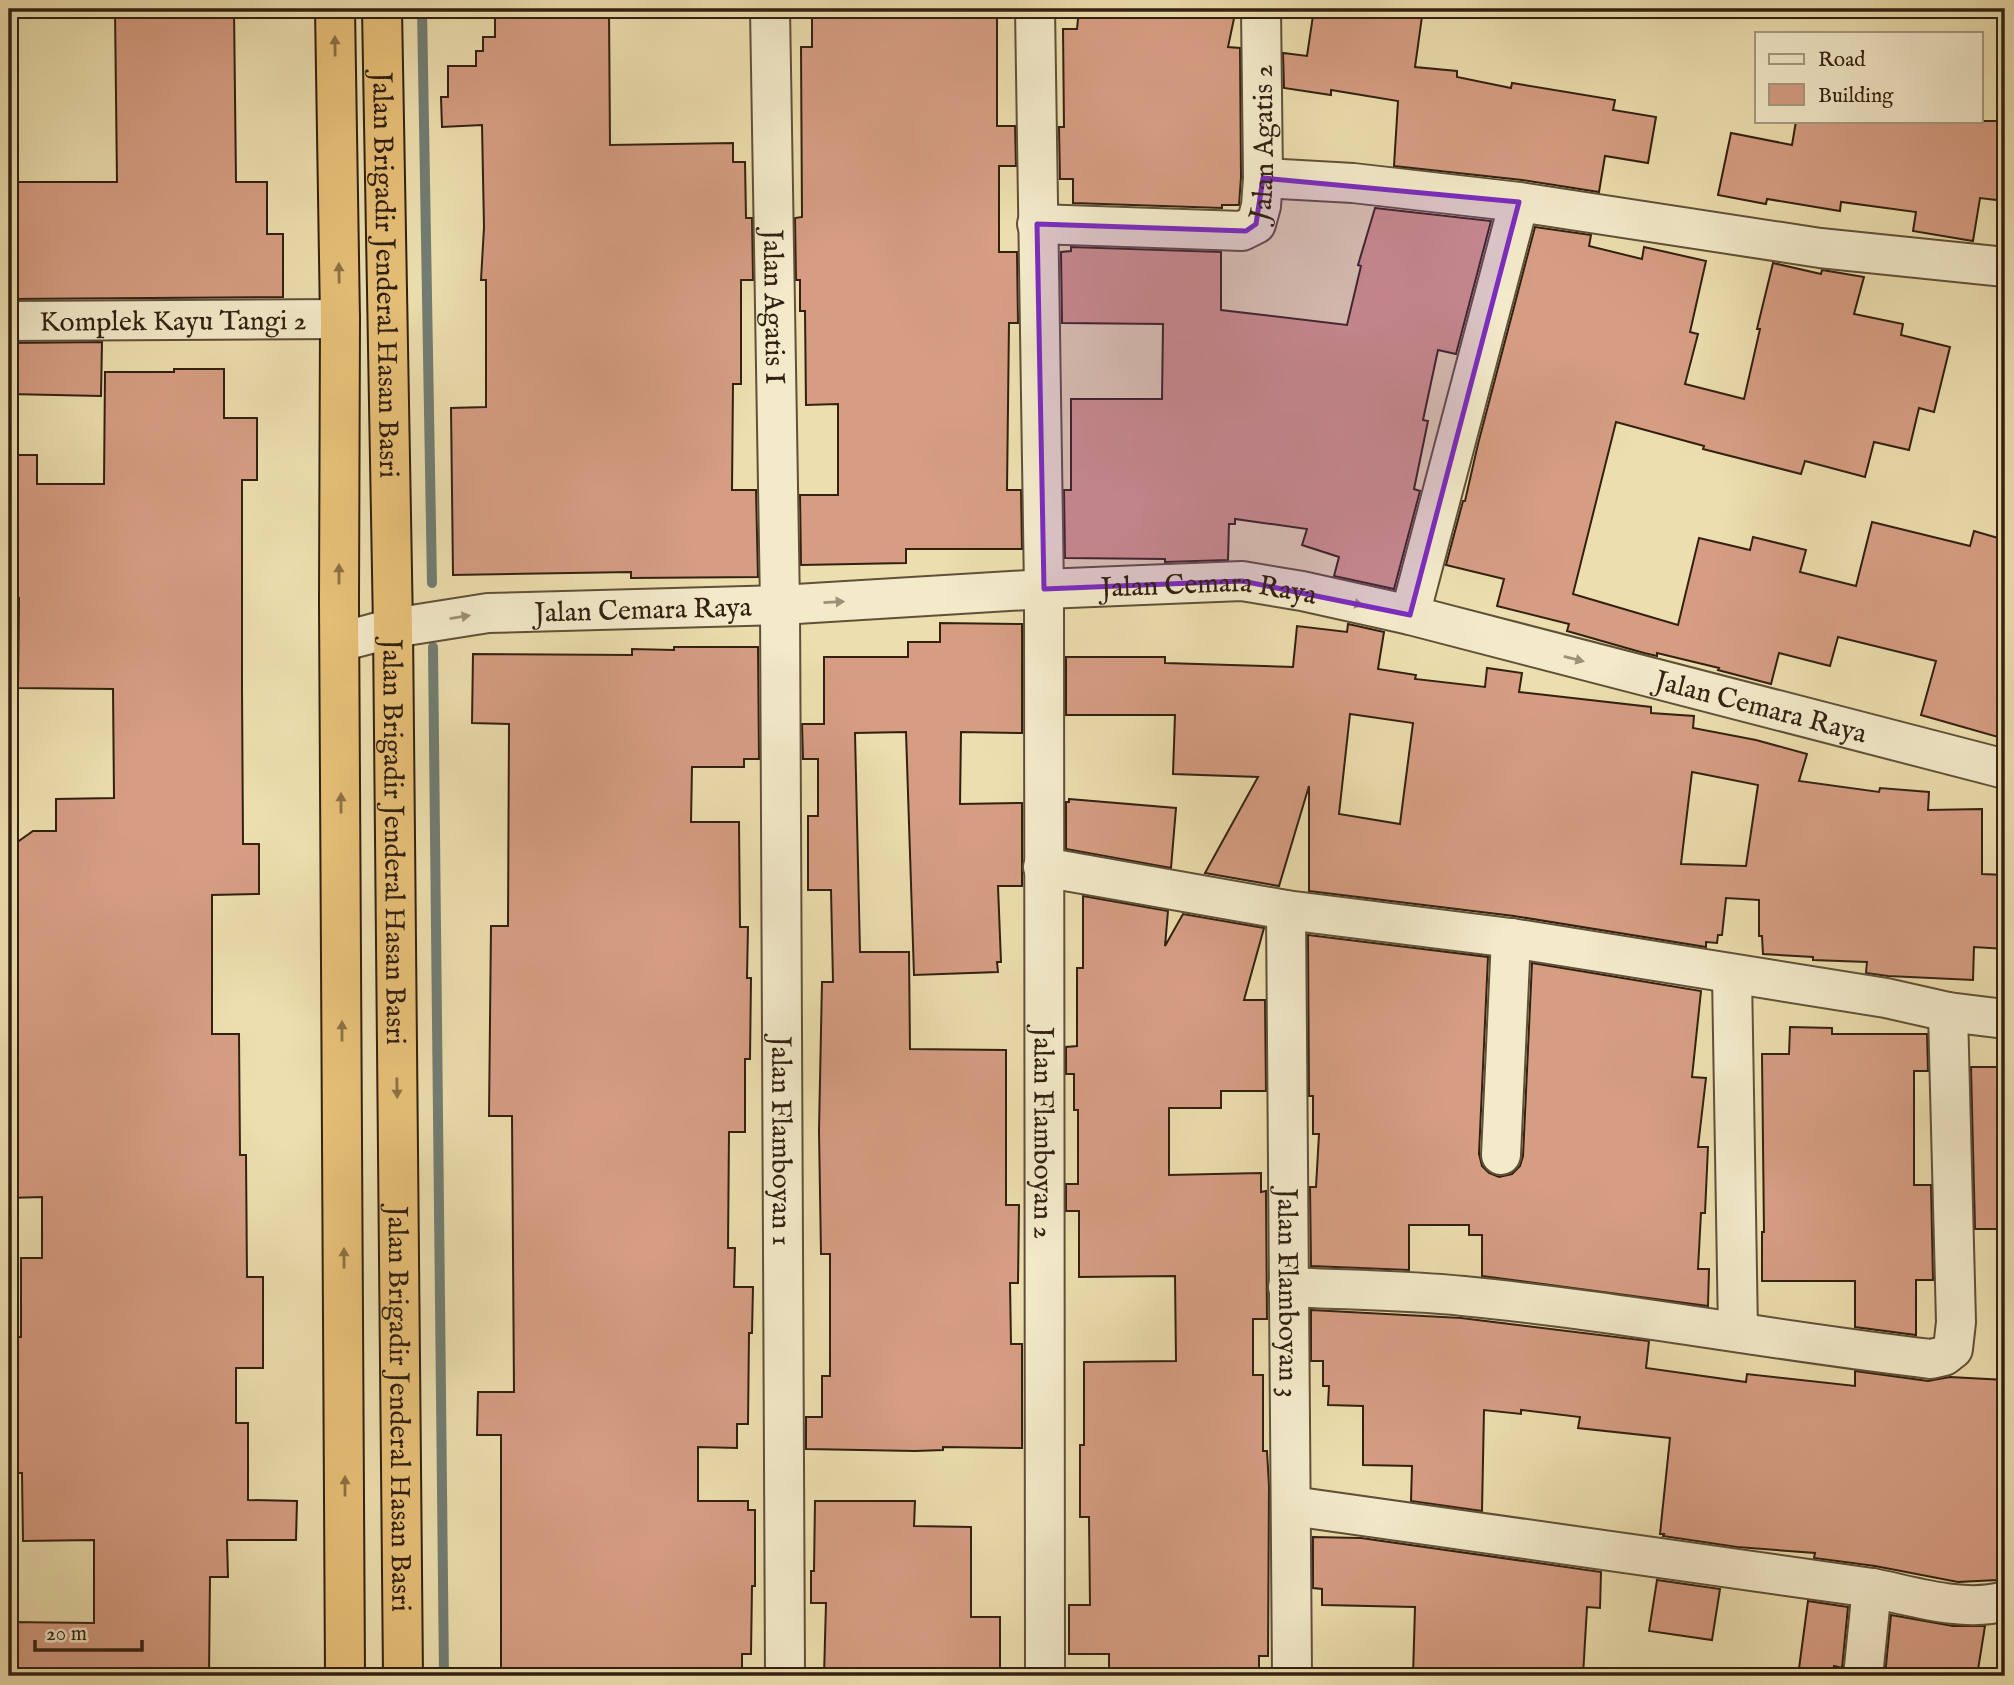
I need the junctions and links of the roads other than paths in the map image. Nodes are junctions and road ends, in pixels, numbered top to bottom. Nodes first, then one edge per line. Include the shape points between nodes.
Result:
1 (335, 9) edge
2 (382, 9) edge
3 (770, 9) edge
4 (1035, 9) edge
5 (1261, 9) edge
6 (1263, 177) junction
7 (1518, 202) junction
8 (1037, 224) junction
9 (2005, 267) edge
10 (340, 319) junction
11 (9, 321) edge
12 (1044, 589) junction
13 (780, 605) junction
14 (1410, 615) junction
15 (393, 628) junction
16 (340, 642) junction
17 (2005, 769) edge
18 (1043, 867) junction
19 (1286, 910) junction
20 (1511, 938) junction
21 (1732, 975) junction
22 (1948, 1012) junction
23 (2005, 1019) edge
24 (1501, 1155) dead end
25 (1289, 1287) junction
26 (1738, 1332) junction
27 (1292, 1506) junction
28 (345, 1542) junction
29 (401, 1542) junction
30 (1872, 1588) junction
31 (2005, 1601) edge
32 (402, 1602) junction
33 (345, 1603) junction
34 (345, 1676) edge
35 (402, 1676) edge
36 (785, 1676) edge
37 (1045, 1676) edge
38 (1292, 1676) edge
39 (1863, 1676) edge

10 -> 1 highway, Jalan Brigadir Jenderal Hasan Basri
2 - 15 highway, Jalan Brigadir Jenderal Hasan Basri
3 - 13 street, Jalan Agatis I
4 - 8 street, Jalan Flamboyan 2
5 - 6 street, Jalan Agatis 2
6 - 7 street
6 - 8 street, Jalan Agatis 2 via 1256,223 1247,231
7 - 9 street via 1820,248
7 - 14 street
8 - 12 street, Jalan Flamboyan 2
10 - 11 street, Komplek Kayu Tangi 2
16 -> 10 highway, Jalan Brigadir Jenderal Hasan Basri
13 -> 12 street, Jalan Cemara Raya
12 -> 14 street, Jalan Cemara Raya via 1242,581
12 - 18 street, Jalan Flamboyan 2
15 -> 13 street, Jalan Cemara Raya via 488,613
13 - 36 street, Jalan Flamboyan 1
14 -> 17 street, Jalan Cemara Raya
15 - 16 street, Jalan Cemara Raya
15 -> 29 highway, Jalan Brigadir Jenderal Hasan Basri
28 -> 16 highway, Jalan Brigadir Jenderal Hasan Basri
18 - 19 street
18 - 37 street, Jalan Flamboyan 2
19 - 20 street
19 - 25 street, Jalan Flamboyan 3
20 - 21 street
20 - 24 street
21 - 22 street
21 - 26 street
22 - 23 street
22 - 26 street via 1953,1349 1931,1359
25 - 26 street via 1462,1296
25 - 27 street, Jalan Flamboyan 3
27 - 30 street
27 - 38 street, Jalan Flamboyan 3
28 - 29 highway
28 - 33 highway, Jalan Brigadir Jenderal Hasan Basri
29 - 32 highway, Jalan Brigadir Jenderal Hasan Basri
30 - 31 street via 1944,1602
30 - 39 street
32 - 33 highway
32 - 35 highway, Jalan Brigadir Jenderal Hasan Basri
33 - 34 highway, Jalan Brigadir Jenderal Hasan Basri

